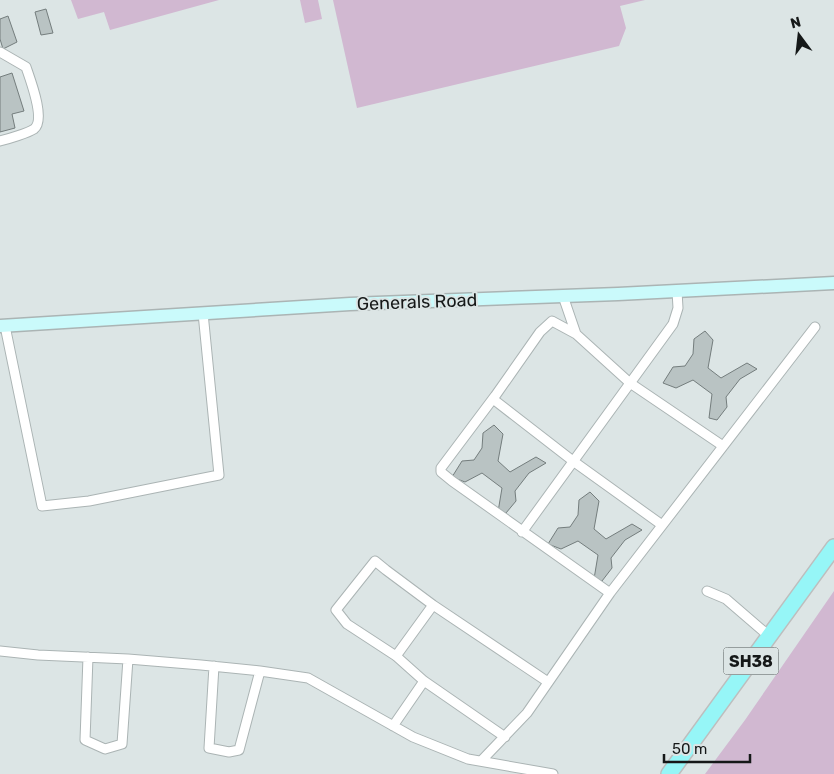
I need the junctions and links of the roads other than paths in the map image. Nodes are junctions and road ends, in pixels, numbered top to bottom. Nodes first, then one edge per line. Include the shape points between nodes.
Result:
1 (0, 52) edge
2 (0, 141) edge
3 (834, 283) edge
4 (677, 291) junction
5 (563, 296) junction
6 (203, 314) junction
7 (2, 326) edge
8 (815, 327) dead end
9 (576, 334) junction
10 (630, 382) junction
11 (497, 394) junction
12 (724, 446) junction
13 (573, 460) junction
14 (662, 525) junction
15 (522, 532) junction
16 (834, 547) edge
17 (707, 590) dead end
18 (610, 593) junction
19 (433, 605) junction
20 (769, 636) junction
21 (0, 651) edge
22 (396, 656) junction
23 (88, 657) junction
24 (128, 659) junction
25 (214, 666) junction
26 (260, 671) junction
27 (424, 681) junction
28 (548, 682) junction
29 (393, 726) junction
30 (505, 736) junction
31 (481, 761) junction
32 (553, 774) edge
33 (669, 774) edge

1 - 2 street via 26,67 38,118 34,129
3 - 4 street, Generals Road
4 - 5 street, Generals Road
4 - 10 street via 678,308 674,324
5 - 6 street, Generals Road via 350,304
5 - 9 street
6 - 7 street, Generals Road
6 - 7 street via 219,475 89,501 42,506
8 - 12 street
9 - 10 street
9 - 11 street via 552,321 540,332
10 - 12 street
10 - 13 street
11 - 13 street via 493,399
11 - 15 street via 441,472
12 - 14 street
13 - 14 street
13 - 15 street
14 - 18 street
15 - 18 street
16 - 20 main road, SH38
17 - 20 street via 726,599
18 - 28 street
19 - 22 street
19 - 22 street via 376,561 336,610 347,624
19 - 28 street
20 - 33 main road, SH38
21 - 23 street
22 - 27 street
23 - 24 street
23 - 24 street via 85,740 105,749 122,744
24 - 25 street
25 - 26 street
25 - 26 street via 209,748 229,752 239,750
26 - 29 street via 308,678
27 - 29 street
27 - 30 street
28 - 30 street via 527,713
29 - 31 street
30 - 31 street
31 - 32 street

